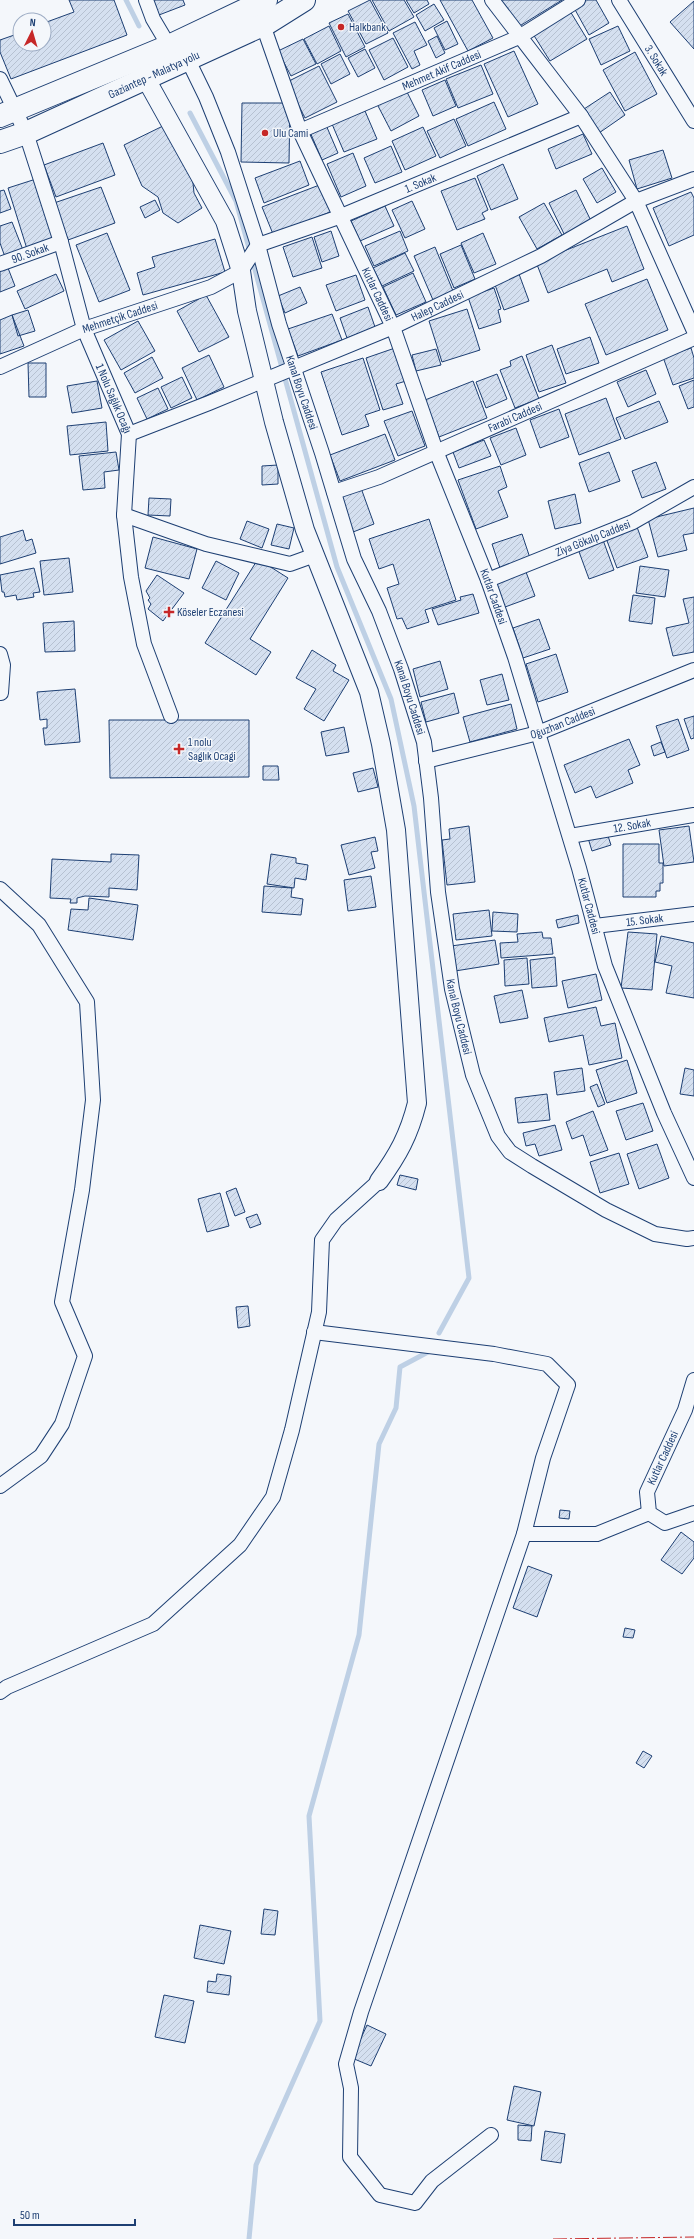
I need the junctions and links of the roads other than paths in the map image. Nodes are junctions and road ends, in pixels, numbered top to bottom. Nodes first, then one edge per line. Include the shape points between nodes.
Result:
1 (146, 0) edge
2 (266, 0) edge
3 (304, 0) edge
4 (492, 0) edge
5 (578, 0) edge
6 (619, 0) edge
7 (263, 25) junction
8 (519, 36) junction
9 (169, 46) junction
10 (188, 60) junction
11 (0, 79) edge
12 (146, 79) junction
13 (8, 114) edge
14 (581, 116) junction
15 (694, 121) edge
16 (300, 131) junction
17 (26, 133) junction
18 (0, 142) edge
19 (694, 179) edge
20 (636, 201) junction
21 (339, 217) junction
22 (61, 242) junction
23 (258, 246) junction
24 (0, 264) edge
25 (241, 271) junction
26 (393, 327) junction
27 (84, 328) junction
28 (694, 331) edge
29 (694, 338) edge
30 (0, 367) edge
31 (295, 368) junction
32 (264, 381) junction
33 (129, 434) junction
34 (436, 451) junction
35 (694, 486) edge
36 (334, 492) junction
37 (124, 515) junction
38 (315, 555) junction
39 (488, 580) junction
40 (1, 660) edge
41 (694, 670) edge
42 (1, 693) dead end
43 (171, 716) dead end
44 (538, 733) junction
45 (426, 761) junction
46 (694, 815) edge
47 (570, 836) junction
48 (0, 889) edge
49 (694, 914) edge
50 (595, 926) junction
51 (694, 1178) edge
52 (379, 1181) joint
53 (694, 1238) edge
54 (314, 1332) junction
55 (694, 1380) edge
56 (0, 1486) edge
57 (649, 1513) junction
58 (694, 1513) edge
59 (524, 1534) junction
60 (0, 1692) edge
61 (492, 2135) dead end

1 - 9 street
2 - 9 highway, Gaziantep - Malatya yolu
3 - 7 highway, Gaziantep - Malatya yolu
4 - 8 street
5 - 8 street, Mehmet Akif Caddesi
6 - 15 street, 3. Sokak
7 - 10 highway, Gaziantep - Malatya yolu
7 - 16 street, Kutlar Caddesi
8 - 14 street
8 - 16 street, Mehmet Akif Caddesi
9 - 13 highway, Gaziantep - Malatya yolu
10 - 12 highway, Gaziantep - Malatya yolu
10 - 23 street, Kanal Boyu Caddesi via 228,152
11 - 13 street, 1 Nolu Sağlık Ocağı
12 - 17 highway, Gaziantep - Malatya yolu
12 - 25 street via 225,221
13 - 17 street, 1 Nolu Sağlık Ocağı
14 - 20 street
14 - 21 street, 1. Sokak
16 - 21 street, Kutlar Caddesi
17 - 18 highway, Gaziantep - Malatya yolu
17 - 22 street, 1 Nolu Sağlık Ocağı
19 - 20 street, Halep Caddesi
20 - 26 street, Halep Caddesi via 541,256
20 - 28 street
21 - 23 street, 1. Sokak
21 - 26 street, Kutlar Caddesi
22 - 24 street, 90. Sokak
22 - 27 street, 1 Nolu Sağlık Ocağı
23 - 25 street
23 - 31 street, Kanal Boyu Caddesi via 279,324
25 - 27 street, Mehmetçik Caddesi via 211,287
25 - 32 street via 247,311
26 - 31 street, Halep Caddesi
26 - 34 street, Kutlar Caddesi
27 - 30 street, Mehmetçik Caddesi
27 - 33 street, 1 Nolu Sağlık Ocağı
29 - 34 street, Farabi Caddesi
31 - 32 street, Halep Caddesi
31 - 36 street, Kanal Boyu Caddesi
32 - 33 street, Halep Caddesi
32 - 38 street via 303,523
33 - 37 street, 1 Nolu Sağlık Ocağı
34 - 36 street, Farabi Caddesi via 379,477
34 - 39 street, Kutlar Caddesi
35 - 39 street, Ziya Gökalp Caddesi via 633,522
36 - 45 street, Kanal Boyu Caddesi via 354,559 379,611 400,669 424,742
37 - 38 street via 206,544 290,564
37 - 43 street, 1 Nolu Sağlık Ocağı via 130,577 144,644
38 - 52 street via 369,692 396,830 417,1103 411,1128 399,1154
39 - 44 street, Kutlar Caddesi
40 - 42 street
41 - 44 street, Oğuzhan Caddesi
44 - 45 street, Oğuzhan Caddesi
44 - 47 street, Kutlar Caddesi
45 - 53 street, Kanal Boyu Caddesi via 438,892 452,989 473,1075 498,1136 515,1155 606,1210 654,1234
46 - 47 street, 12. Sokak
47 - 50 street, Kutlar Caddesi
48 - 56 street via 39,925 87,1002 92,1100 82,1190 62,1302 85,1356 62,1424 41,1456
49 - 50 street, 15. Sokak
50 - 51 street, Kutlar Caddesi via 608,974 664,1113
52 - 54 street via 336,1220 322,1240 319,1312
54 - 59 street via 494,1354 548,1364 568,1385 543,1458
54 - 60 street via 292,1430 273,1497 240,1545 153,1624 7,1686
55 - 57 street, Kutlar Caddesi via 685,1410 647,1492
57 - 58 street via 665,1523
57 - 59 street via 597,1534
59 - 61 street via 364,2004 346,2064 350,2088 350,2157 380,2195 415,2202 432,2181

